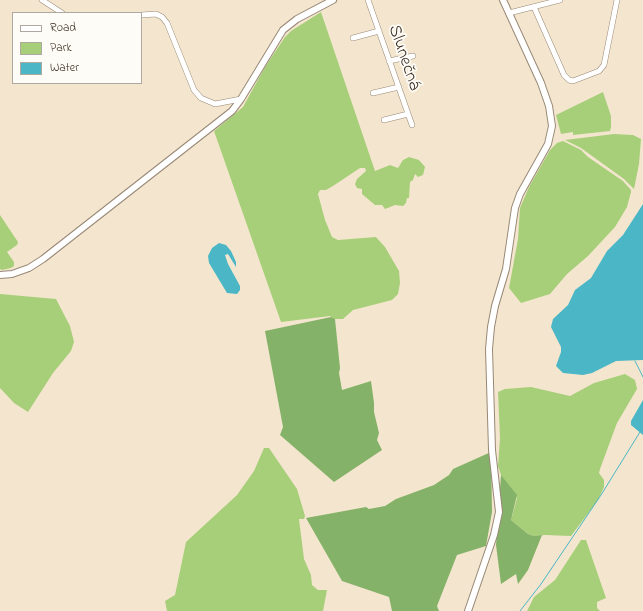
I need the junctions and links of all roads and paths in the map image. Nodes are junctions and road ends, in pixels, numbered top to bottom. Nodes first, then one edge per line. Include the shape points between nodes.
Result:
1 (42, 0) edge
2 (332, 0) edge
3 (368, 0) edge
4 (503, 0) edge
5 (560, 0) edge
6 (617, 0) edge
7 (534, 7) junction
8 (60, 12) edge
9 (509, 13) junction
10 (142, 15) edge
11 (379, 31) junction
12 (353, 38) dead end
13 (413, 56) dead end
14 (389, 61) junction
15 (399, 87) junction
16 (373, 93) dead end
17 (241, 99) junction
18 (408, 114) junction
19 (384, 120) dead end
20 (412, 126) dead end
21 (0, 275) edge
22 (468, 611) edge

1 - 8 street
2 - 17 street via 283,30
3 - 11 street, Slunečná
4 - 9 street
5 - 7 street
6 - 7 street via 604,65 599,71 573,80 564,75
7 - 9 street
9 - 22 street via 541,83 549,106 552,126 548,144 515,208 506,269 491,327 489,349 492,450 499,512 494,535
10 - 17 street via 156,14 167,23 194,90 201,98 215,104
11 - 12 street
11 - 14 street, Slunečná
13 - 14 street
14 - 15 street, Slunečná
15 - 16 street
15 - 18 street, Slunečná
17 - 21 street via 232,110 43,259 29,268
18 - 19 street
18 - 20 street, Slunečná

